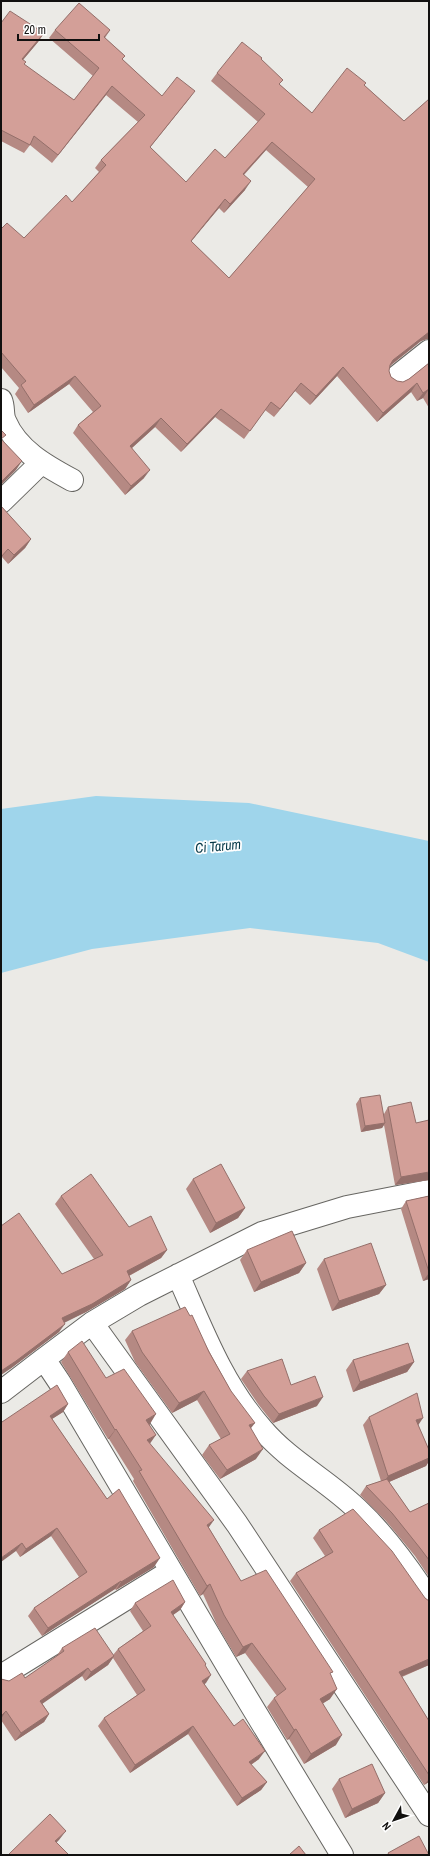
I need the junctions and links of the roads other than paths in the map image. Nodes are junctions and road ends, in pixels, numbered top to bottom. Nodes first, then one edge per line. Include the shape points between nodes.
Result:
1 (429, 351) edge
2 (395, 378) edge
3 (1, 400) edge
4 (41, 463) junction
5 (72, 480) dead end
6 (1, 502) edge
7 (429, 1191) edge
8 (178, 1275) junction
9 (92, 1323) junction
10 (44, 1359) junction
11 (1, 1392) edge
12 (171, 1571) junction
13 (429, 1599) edge
14 (1, 1676) edge
15 (429, 1815) edge
16 (342, 1855) edge

1 - 2 street
3 - 4 street via 4,420 17,442
4 - 5 street
4 - 6 street
7 - 8 street via 347,1207 262,1233
8 - 9 street
8 - 13 street via 215,1359 236,1398 262,1430 290,1457 357,1508 393,1547
9 - 10 street
9 - 15 street via 237,1524
10 - 11 street
10 - 12 street
12 - 14 street
12 - 16 street

